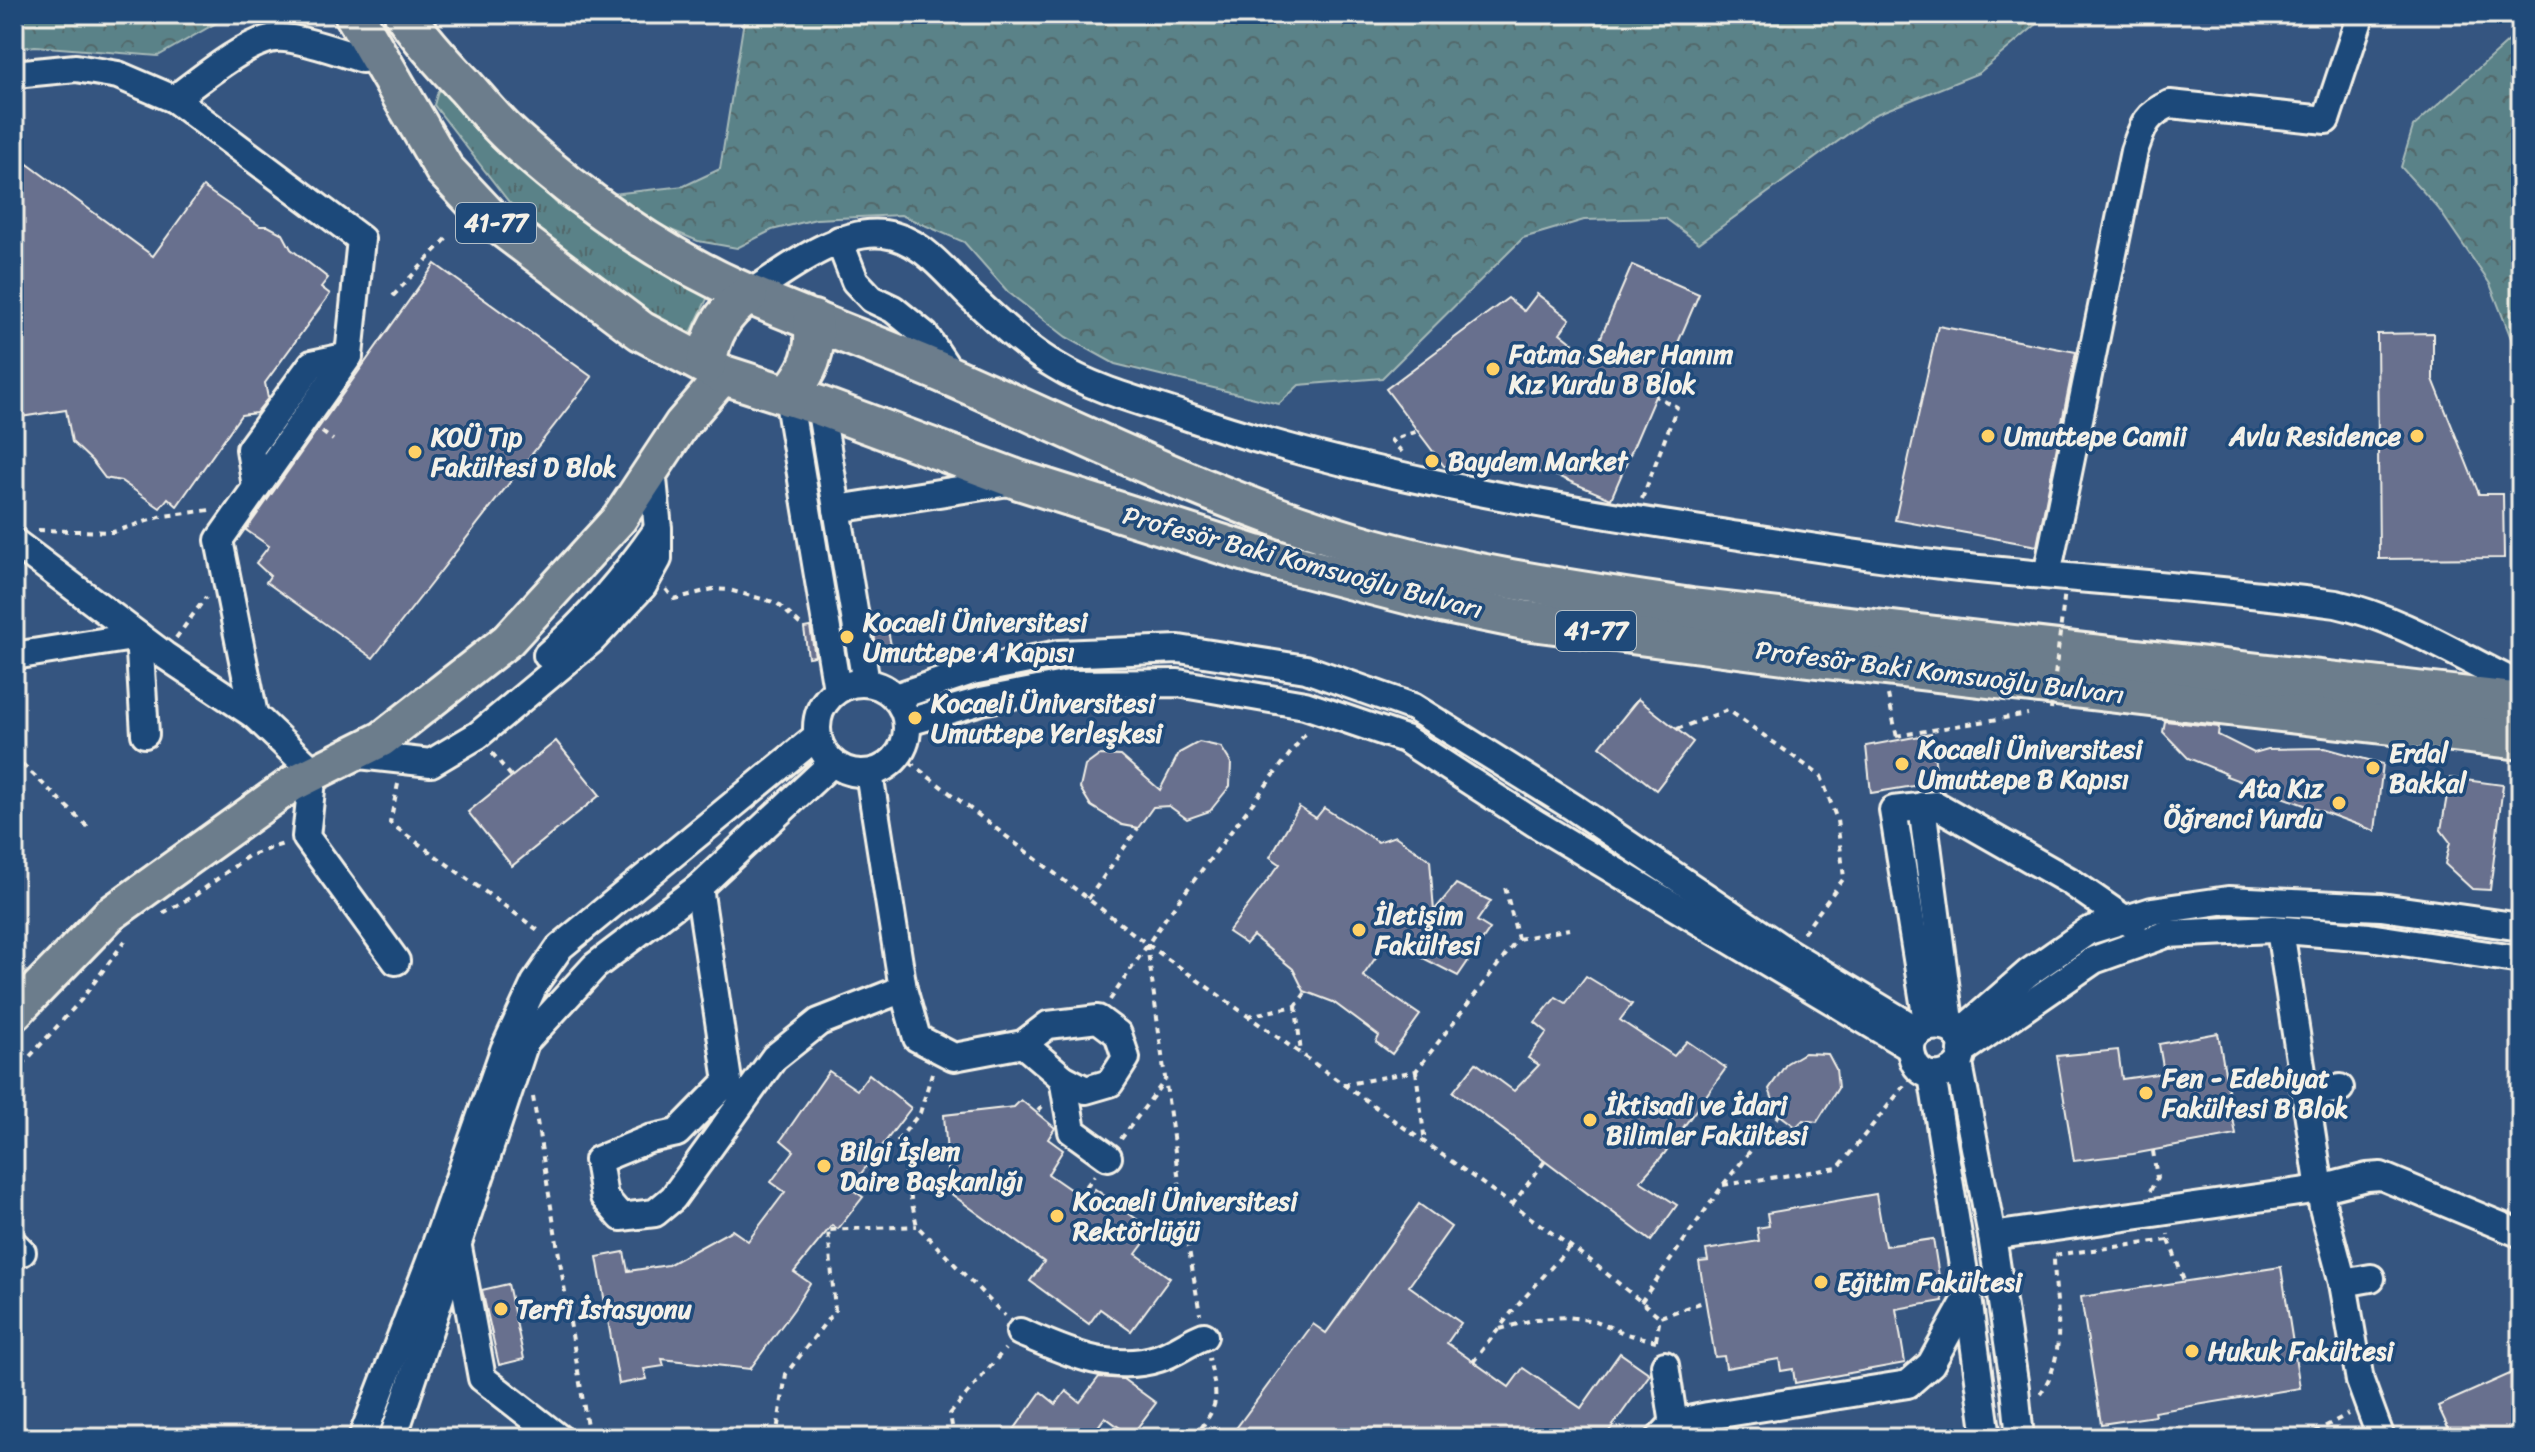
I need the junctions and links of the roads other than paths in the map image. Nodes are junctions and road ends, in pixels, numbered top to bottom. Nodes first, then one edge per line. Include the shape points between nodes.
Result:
1 (354, 14) edge
2 (404, 14) edge
3 (2361, 14) edge
4 (362, 59) dead end
5 (14, 74) edge
6 (174, 99) junction
7 (839, 240) junction
8 (748, 295) junction
9 (813, 320) junction
10 (715, 370) junction
11 (954, 378) junction
12 (804, 401) junction
13 (652, 469) junction
14 (1019, 480) junction
15 (837, 509) junction
16 (658, 529) junction
17 (20, 533) edge
18 (2056, 582) junction
19 (139, 636) junction
20 (16, 656) edge
21 (866, 683) junction
22 (2521, 686) edge
23 (837, 689) junction
24 (895, 697) junction
25 (2521, 703) edge
26 (254, 715) junction
27 (908, 722) junction
28 (145, 734) dead end
29 (817, 736) junction
30 (2521, 740) edge
31 (350, 754) junction
32 (402, 760) junction
33 (832, 763) junction
34 (313, 771) junction
35 (869, 773) junction
36 (1922, 806) junction
37 (699, 887) junction
38 (2126, 918) junction
39 (2521, 927) edge
40 (2280, 930) junction
41 (2147, 939) junction
42 (2521, 960) edge
43 (396, 961) dead end
44 (903, 989) junction
45 (14, 1013) edge
46 (1023, 1044) junction
47 (1938, 1048) junction
48 (1063, 1078) junction
49 (2340, 1088) dead end
50 (2306, 1094) junction
51 (1108, 1157) dead end
52 (2320, 1189) junction
53 (2521, 1234) edge
54 (1992, 1236) junction
55 (458, 1243) junction
56 (2371, 1278) dead end
57 (2343, 1283) junction
58 (1968, 1297) junction
59 (1020, 1332) road end
60 (1204, 1336) road end
61 (1660, 1353) road end
62 (2020, 1430) edge
63 (1670, 1433) edge
64 (362, 1438) edge
65 (393, 1438) edge
66 (559, 1438) edge
67 (1987, 1438) edge
68 (2381, 1438) edge

1 - 10 highway, Profesör Baki Komsuoğlu Bulvarı / 41-77 via 444,169 489,217 641,331
2 - 8 highway, Profesör Baki Komsuoğlu Bulvarı / 41-77 via 512,137 547,167 661,249
3 - 18 street via 2326,120 2170,104 2153,111 2143,127 2134,151
4 - 6 street via 276,38 235,54
5 - 6 street via 76,68 118,75
6 - 26 street via 361,239 349,356 219,540
7 - 8 street
7 - 11 street via 855,281 925,335
7 - 18 street via 884,233 902,238 1056,367 1220,428 1496,496
8 - 9 highway, Profesör Baki Komsuoğlu Bulvarı / 41-77
8 - 10 highway via 719,323 710,344
9 - 11 highway, Profesör Baki Komsuoğlu Bulvarı / 41-77
9 - 12 highway via 816,337
10 - 12 highway, Profesör Baki Komsuoğlu Bulvarı / 41-77
10 - 13 main road
11 - 25 highway, Profesör Baki Komsuoğlu Bulvarı / 41-77 via 1247,506 1357,543 1532,582 1691,608
12 - 14 highway, Profesör Baki Komsuoğlu Bulvarı / 41-77
12 - 15 street
12 - 23 street
13 - 16 street
13 - 31 main road via 619,519 508,640 382,739
14 - 15 street
14 - 30 highway, Profesör Baki Komsuoğlu Bulvarı / 41-77 via 1256,555 1455,606 1586,630
15 - 21 street
16 - 32 street via 627,574 568,637 485,708
16 - 32 street via 658,559 643,586 591,641 478,735 431,763
17 - 19 street
18 - 22 street via 2303,600 2370,612
19 - 20 street
19 - 26 street
19 - 28 street
21 - 23 street
21 - 24 street
23 - 29 street via 821,708
24 - 27 street
24 - 47 street via 972,671 1059,654 1179,649 1306,669 1413,707
26 - 34 street
27 - 35 street via 900,755
27 - 47 street via 1069,684 1178,683 1321,710 1405,739 1535,823
29 - 33 street
29 - 64 street via 560,947 535,983 504,1050
31 - 32 street
31 - 34 main road
33 - 35 street via 846,771
33 - 37 street
34 - 43 street via 306,837
34 - 45 main road via 109,915
35 - 44 street
36 - 38 street via 1936,805
36 - 47 street
36 - 47 street via 1893,810
37 - 44 street via 728,1081 677,1133 598,1160 604,1197 621,1217 655,1213 673,1198 774,1058 819,1022
37 - 55 street via 595,966 525,1042
38 - 39 street via 2228,900 2381,907
38 - 41 street
38 - 47 street via 2088,931
40 - 41 street
40 - 42 street via 2369,937
40 - 50 street
41 - 47 street via 2094,960
44 - 46 street via 917,1038 954,1057
46 - 48 street
46 - 48 street via 1048,1025 1098,1019 1118,1034 1126,1058 1110,1083 1086,1090
47 - 54 street
47 - 58 street
48 - 51 street via 1072,1131
49 - 50 street
50 - 52 street
52 - 53 street via 2381,1176
52 - 54 street
52 - 57 street
54 - 62 street
55 - 65 street
55 - 66 street via 482,1378
56 - 57 street
57 - 68 street via 2360,1381
58 - 63 street via 1931,1364 1908,1384
58 - 67 street
59 - 60 street via 1079,1357 1131,1365
61 - 63 street

